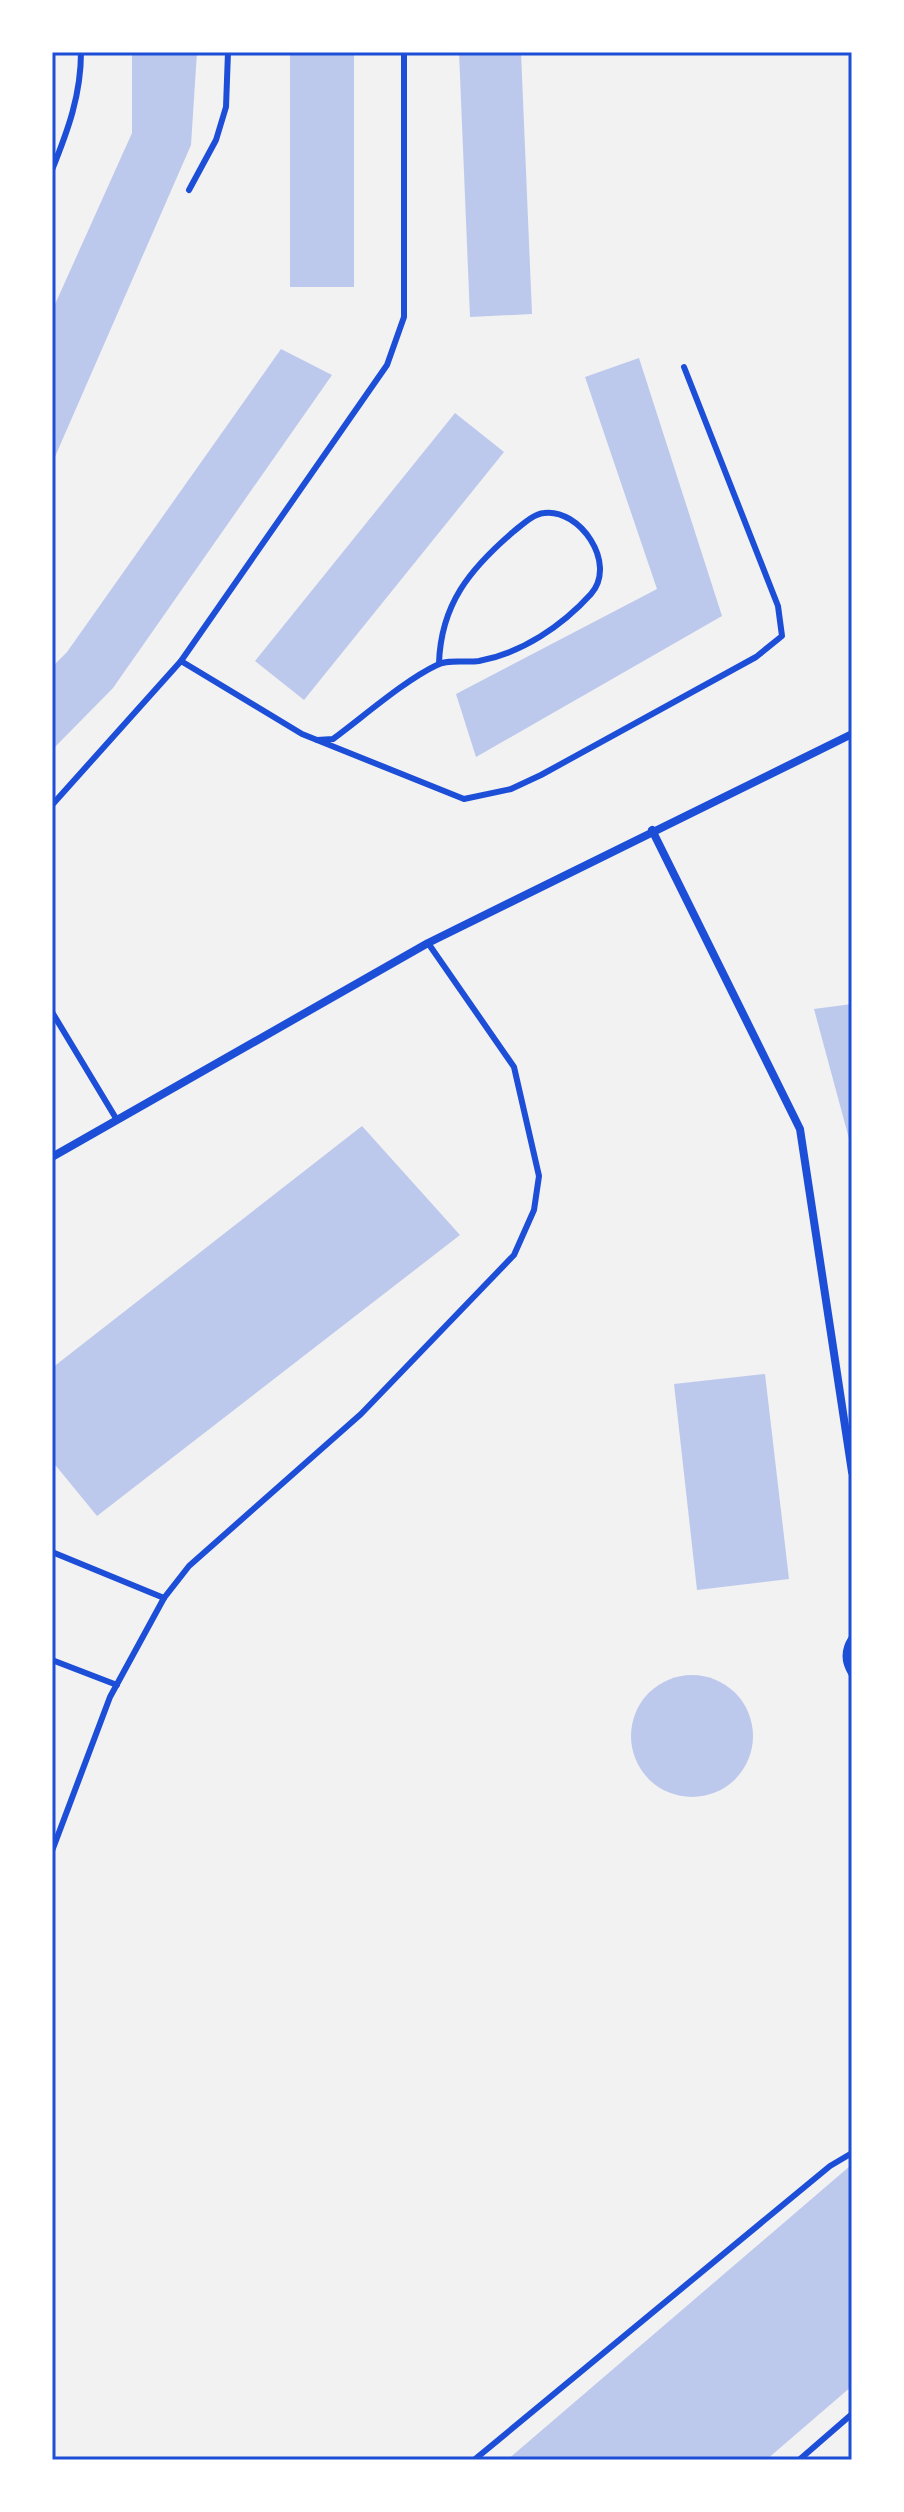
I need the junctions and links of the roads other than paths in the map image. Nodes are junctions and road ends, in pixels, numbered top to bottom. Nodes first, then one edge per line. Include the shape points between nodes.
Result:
1 (81, 52) edge
2 (228, 52) edge
3 (404, 52) edge
4 (52, 170) edge
5 (189, 190) dead end
6 (684, 367) dead end
7 (181, 661) junction
8 (439, 663) junction
9 (852, 734) edge
10 (317, 740) junction
11 (52, 805) edge
12 (652, 830) junction
13 (428, 943) junction
14 (52, 1012) edge
15 (117, 1120) junction
16 (52, 1157) edge
17 (852, 1472) edge
18 (52, 1552) edge
19 (164, 1598) junction
20 (852, 1639) edge
21 (52, 1660) edge
22 (852, 1673) edge
23 (117, 1685) junction
24 (52, 1851) edge
25 (852, 2153) edge
26 (852, 2414) edge
27 (474, 2460) edge
28 (799, 2460) edge

1 - 4 lane via 81,85
2 - 5 lane via 226,107 216,140
3 - 7 lane via 404,317 387,365
6 - 10 lane via 778,606 782,636 756,657 511,789 464,799
7 - 10 lane
7 - 11 lane
8 - 8 lane via 481,661 550,633 594,591 601,575 595,543 564,517 544,512 526,521 490,552 450,605 440,631
8 - 10 lane via 333,739
9 - 12 street
12 - 13 street
12 - 17 street via 800,1129
13 - 15 street
13 - 19 lane via 514,1067 539,1176 534,1210 514,1255 361,1414 189,1566
14 - 15 lane
15 - 16 street
18 - 19 lane
19 - 23 lane
20 - 22 street via 847,1664
21 - 23 lane
23 - 24 lane
25 - 27 lane
26 - 28 lane

